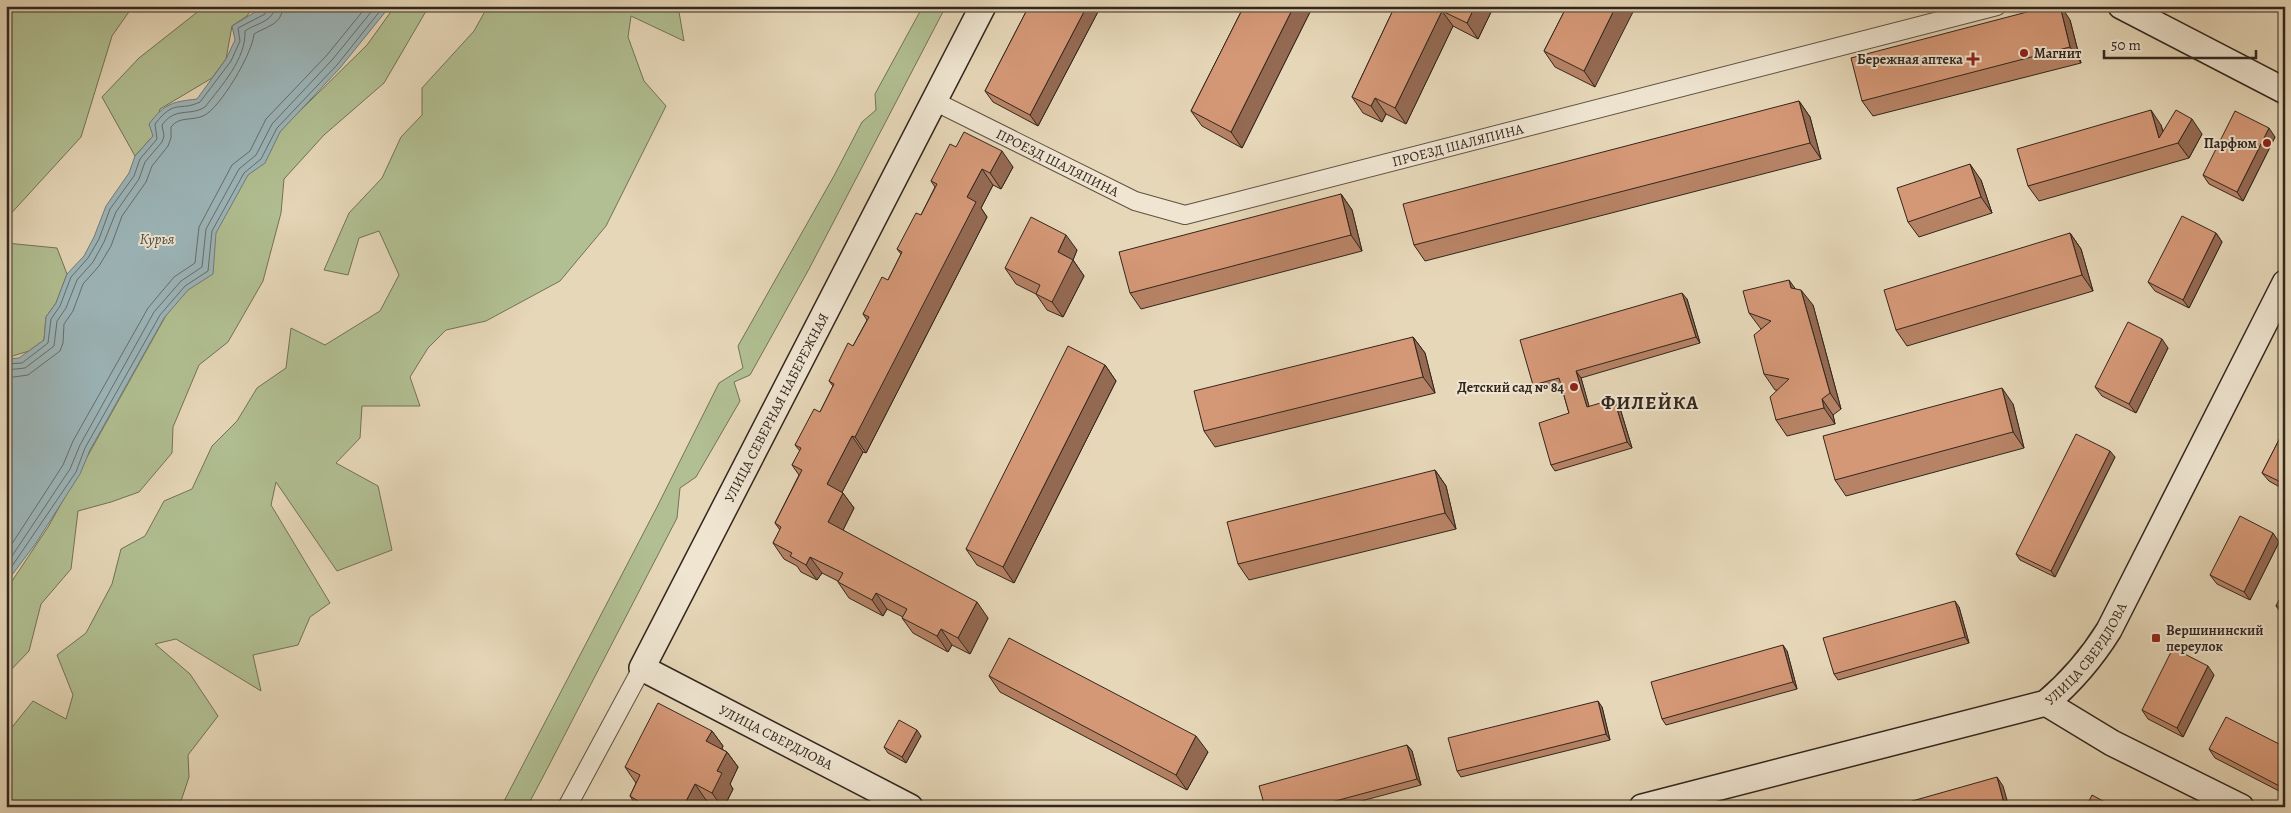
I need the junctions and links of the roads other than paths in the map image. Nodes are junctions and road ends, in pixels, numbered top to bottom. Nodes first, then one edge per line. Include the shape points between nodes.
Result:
1 (983, 6) edge
2 (1997, 6) edge
3 (2121, 6) edge
4 (2285, 91) edge
5 (934, 101) junction
6 (2285, 283) edge
7 (642, 668) junction
8 (2046, 703) junction
9 (567, 807) edge
10 (910, 807) edge
11 (1642, 807) edge
12 (2241, 807) edge

1 - 5 street, УЛИЦА СЕВЕРНАЯ НАБЕРЕЖНАЯ
2 - 5 street, ПРОЕЗД ШАЛЯПИНА via 1184,215 1135,201
3 - 4 street
5 - 7 street, УЛИЦА СЕВЕРНАЯ НАБЕРЕЖНАЯ
6 - 8 street, УЛИЦА СВЕРДЛОВА via 2109,630 2089,661
7 - 9 street, УЛИЦА СЕВЕРНАЯ НАБЕРЕЖНАЯ
7 - 10 street, УЛИЦА СВЕРДЛОВА
8 - 11 street, УЛИЦА СВЕРДЛОВА
8 - 12 street via 2112,743

